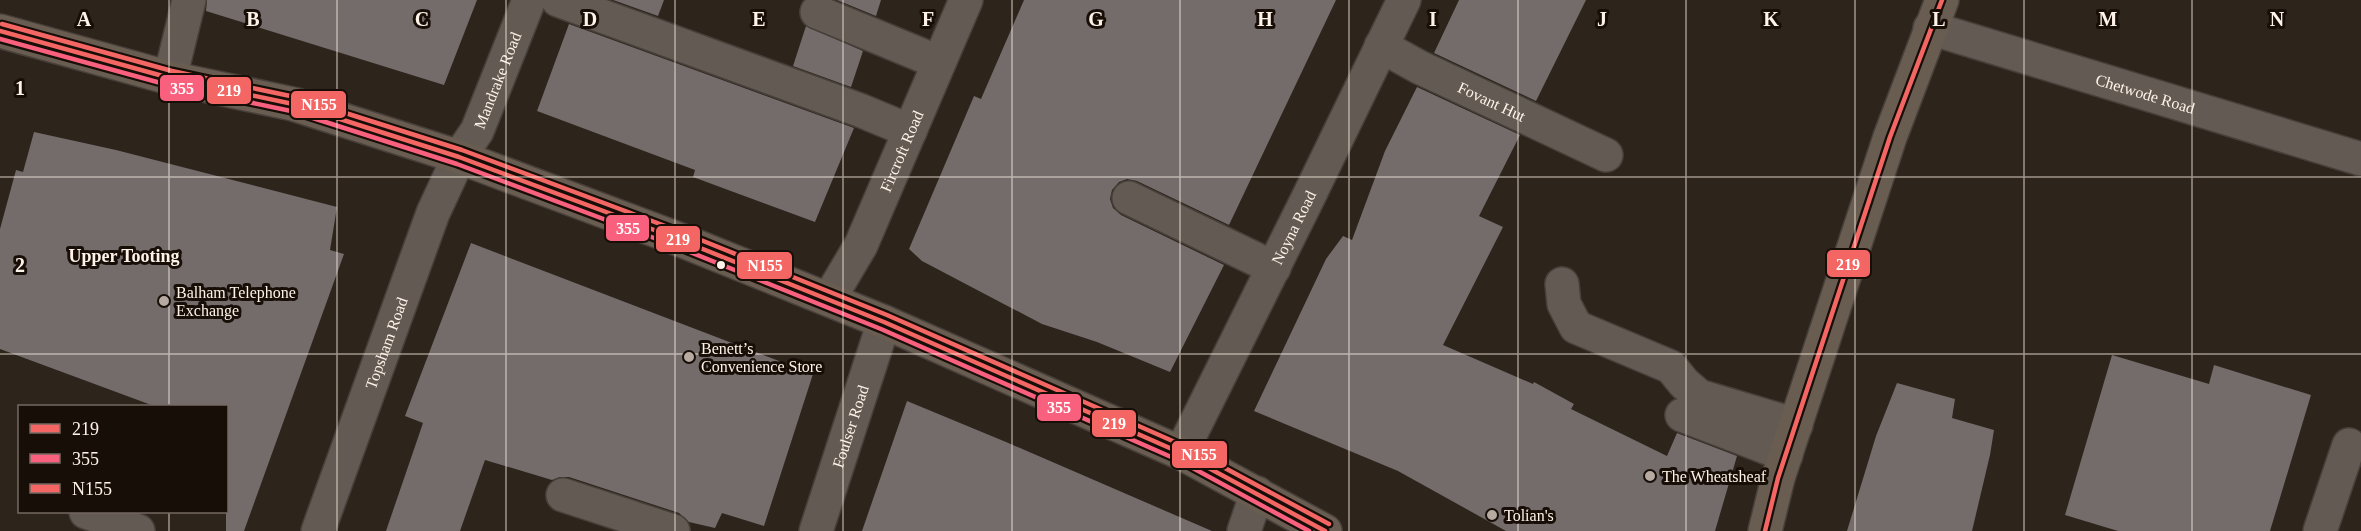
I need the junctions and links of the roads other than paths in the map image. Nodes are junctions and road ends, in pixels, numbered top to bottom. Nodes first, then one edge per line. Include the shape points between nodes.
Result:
1 (189, 0) edge
2 (529, 0) edge
3 (558, 0) edge
4 (966, 0) edge
5 (1404, 0) edge
6 (817, 12) dead end
7 (1936, 14) edge
8 (0, 32) edge
9 (1381, 46) junction
10 (938, 62) junction
11 (170, 78) junction
12 (910, 131) junction
13 (1606, 155) dead end
14 (459, 157) junction
15 (2361, 159) edge
16 (1129, 198) dead end
17 (1274, 268) junction
18 (1562, 284) dead end
19 (829, 299) junction
20 (884, 322) junction
21 (1682, 415) dead end
22 (1791, 440) junction
23 (2349, 445) dead end
24 (1181, 453) junction
25 (1257, 493) junction
26 (563, 495) dead end
27 (89, 513) edge
28 (138, 531) edge
29 (318, 531) edge
30 (673, 531) edge
31 (816, 531) edge
32 (1244, 531) edge
33 (1325, 531) edge
34 (1765, 531) edge
35 (2320, 531) edge

1 - 11 street
2 - 14 street, Mandrake Road via 477,131
3 - 12 street
4 - 10 street, Fircroft Road
5 - 9 street, Noyna Road
6 - 10 street
7 - 15 street, Chetwode Road
7 - 22 highway via 1890,137
8 - 11 highway
9 - 13 street, Fovant Hut
9 - 17 street, Noyna Road
10 - 12 street, Fircroft Road
11 - 14 highway via 292,104
12 - 19 street, Fircroft Road via 861,245
14 - 19 highway
14 - 29 street, Topsham Road via 433,213
16 - 17 street
17 - 24 street, Noyna Road
18 - 22 street via 1564,304 1576,327 1671,367 1698,396
19 - 20 highway
20 - 24 highway
20 - 31 street, Foulser Road
21 - 22 street
22 - 34 highway
23 - 35 street
24 - 25 highway
25 - 32 street
25 - 33 highway
26 - 30 street
27 - 28 street

